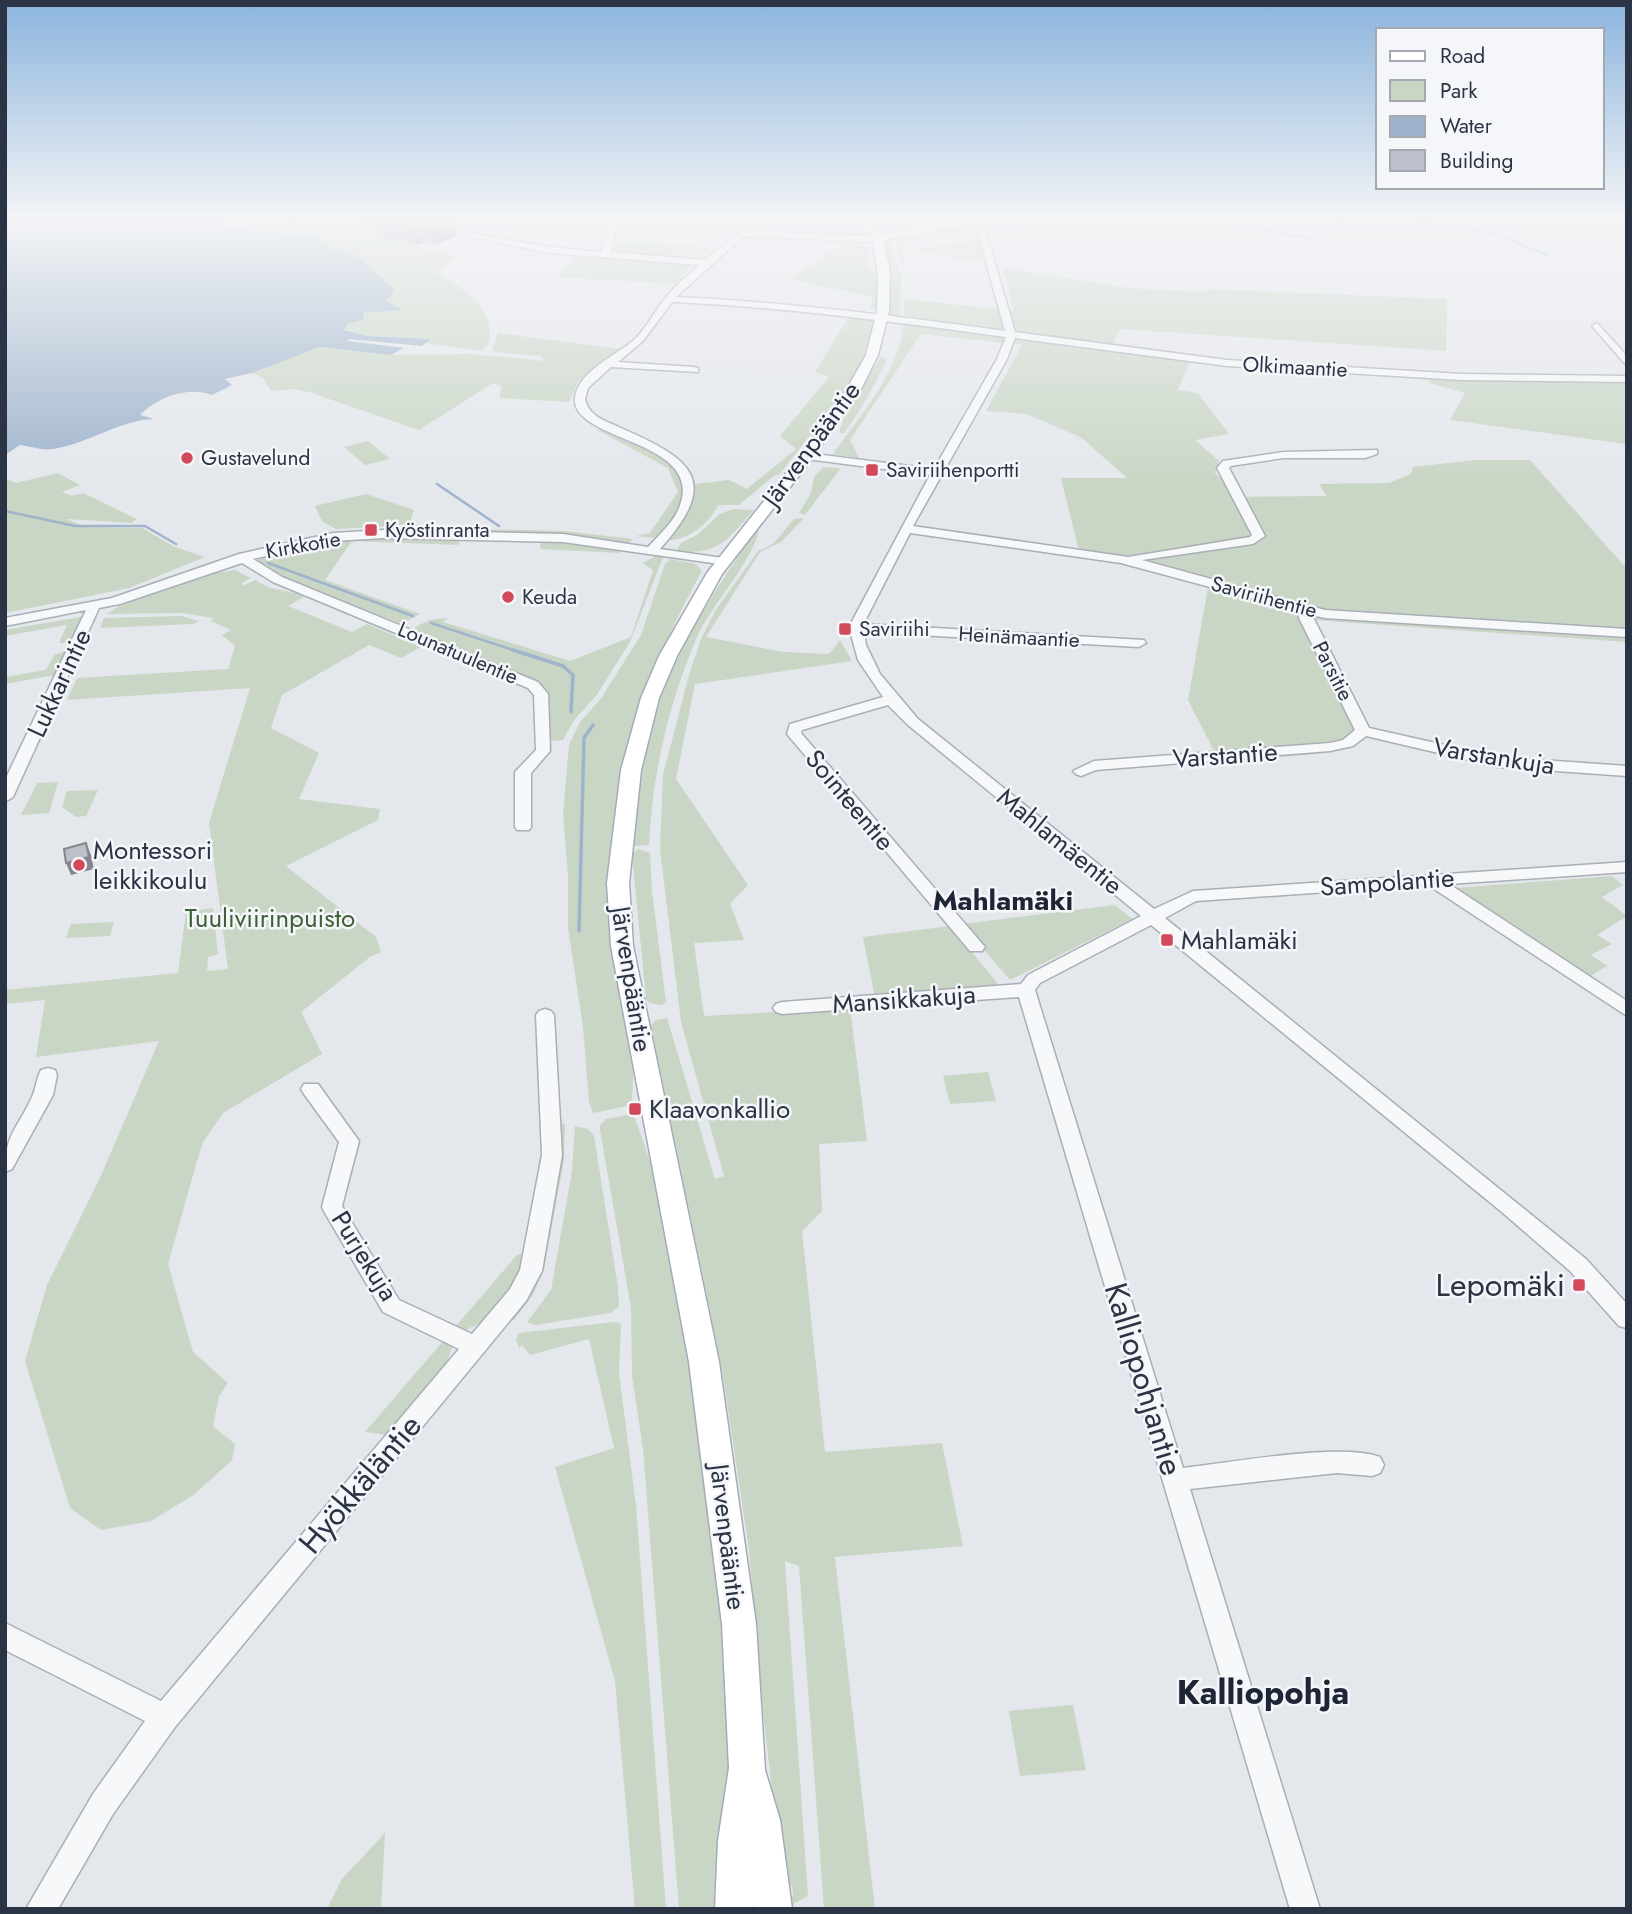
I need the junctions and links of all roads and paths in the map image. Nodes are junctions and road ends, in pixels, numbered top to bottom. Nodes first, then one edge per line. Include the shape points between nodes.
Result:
1 (665, 305) edge
2 (768, 305) edge
3 (883, 305) edge
4 (1002, 305) edge
5 (882, 317) junction
6 (1597, 326) dead end
7 (1011, 336) junction
8 (1627, 363) edge
9 (608, 364) junction
10 (694, 370) dead end
11 (1627, 379) edge
12 (1373, 452) dead end
13 (807, 456) junction
14 (937, 473) junction
15 (906, 529) junction
16 (651, 551) junction
17 (243, 557) junction
18 (1122, 559) junction
19 (723, 562) junction
20 (93, 606) junction
21 (1305, 610) junction
22 (5, 622) edge
23 (856, 627) junction
24 (1627, 633) edge
25 (1139, 643) dead end
26 (889, 700) junction
27 (1363, 731) junction
28 (1082, 771) dead end
29 (1627, 771) edge
30 (5, 797) edge
31 (523, 827) dead end
32 (1627, 867) edge
33 (1430, 879) junction
34 (1152, 916) junction
35 (975, 947) dead end
36 (1026, 990) junction
37 (782, 1008) dead end
38 (1627, 1010) edge
39 (545, 1015) dead end
40 (48, 1075) dead end
41 (311, 1089) dead end
42 (5, 1164) edge
43 (1622, 1305) edge
44 (476, 1347) junction
45 (1372, 1465) dead end
46 (1175, 1480) junction
47 (5, 1636) edge
48 (165, 1717) junction
49 (747, 1768) junction
50 (41, 1909) edge
51 (734, 1909) edge
52 (773, 1909) edge
53 (1305, 1909) edge

1 - 9 street via 640,339
2 - 5 street, Olkimaantie
3 - 5 main road, Järvenpääntie
4 - 7 street
5 - 7 street, Olkimaantie
5 - 13 main road, Järvenpääntie via 872,355 855,387
6 - 8 street
7 - 11 street, Olkimaantie via 1227,363 1462,376
7 - 14 street
9 - 10 street
9 - 16 street via 583,388 582,408 599,423 679,463 689,482 689,500
12 - 18 street via 1283,455 1227,463 1223,468 1259,536
13 - 14 street
13 - 19 main road, Järvenpääntie
14 - 15 street
15 - 18 street, Saviriihentie
15 - 23 street
16 - 17 street, Kirkkotie via 563,538 384,534 334,537
16 - 19 street, Kirkkotie
17 - 20 street, Kirkkotie
17 - 31 street, Lounatuulentie via 286,585 533,685 541,694 544,744 523,772
18 - 21 street, Saviriihentie
19 - 49 main road, Järvenpääntie via 678,634 650,698 631,770 618,883 622,946 708,1389 739,1624
20 - 22 street, Kirkkotie
20 - 30 street, Lukkarintie
21 - 24 street, Saviriihentie
21 - 27 street, Parsitie
23 - 25 street, Heinämaantie
23 - 26 street, Mahlamäentie via 858,640
26 - 34 street, Mahlamäentie
26 - 35 street, Sointeentie via 808,721 795,727 794,734
27 - 28 street, Varstantie via 1349,743 1330,747 1094,766
27 - 29 street, Varstankuja via 1498,762
32 - 33 street, Sampolantie
33 - 34 street, Sampolantie via 1193,896
33 - 38 street
34 - 36 street via 1034,979
34 - 43 street, Mahlamäentie via 1518,1214
36 - 37 street, Mansikkakuja
36 - 46 street, Kalliopohjantie
39 - 44 street, Hyökkäläntie via 552,1155 531,1270 518,1295
40 - 42 street via 43,1095
41 - 44 street, Purjekuja via 349,1141 332,1207 391,1306
44 - 48 street, Hyökkäläntie
45 - 46 street via 1337,1462
46 - 53 street, Kalliopohjantie
47 - 48 street
48 - 50 street, Hyökkäläntie via 103,1804
49 - 51 main road, Järvenpääntie
49 - 52 main road, Järvenpääntie via 762,1820

